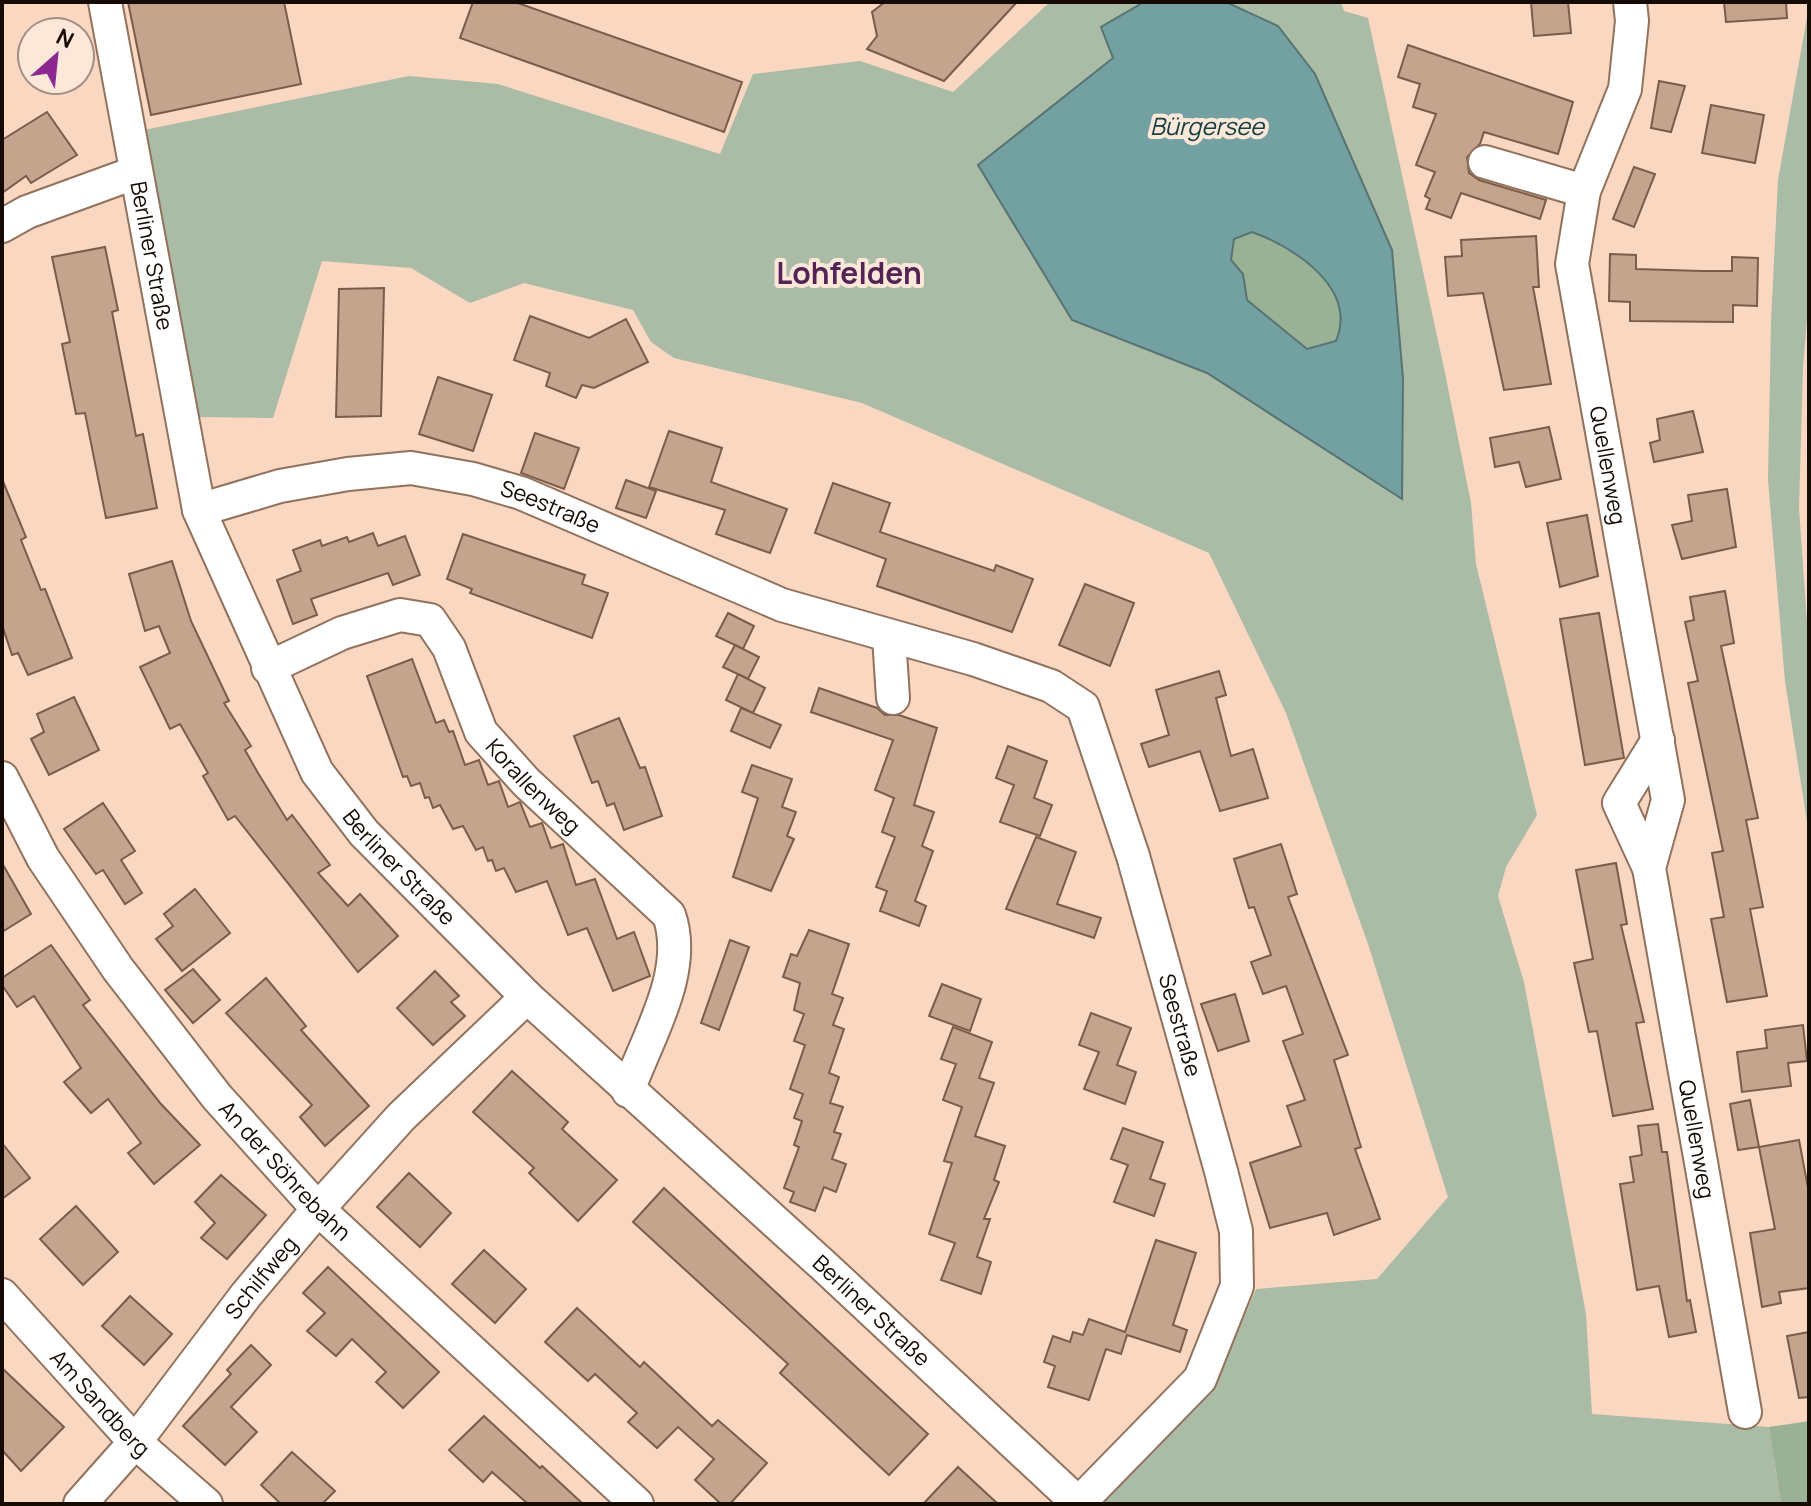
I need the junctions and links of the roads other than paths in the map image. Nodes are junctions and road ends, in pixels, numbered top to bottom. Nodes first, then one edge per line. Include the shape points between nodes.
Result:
1 (105, 2) edge
2 (1630, 2) edge
3 (1485, 162) dead end
4 (134, 173) junction
5 (1584, 191) junction
6 (2, 226) edge
7 (199, 510) junction
8 (889, 637) junction
9 (268, 668) junction
10 (893, 698) dead end
11 (1658, 740) junction
12 (2, 778) edge
13 (1649, 868) junction
14 (527, 997) junction
15 (628, 1091) junction
16 (318, 1209) junction
17 (2, 1295) edge
18 (1745, 1412) dead end
19 (135, 1442) junction
20 (80, 1504) edge
21 (206, 1504) edge
22 (637, 1504) edge
23 (1078, 1504) edge

1 - 4 street, Berliner Straße
2 - 5 street, Quellenweg via 1625,89
3 - 5 street
4 - 6 street
4 - 7 street, Berliner Straße
5 - 11 street, Quellenweg via 1572,264
7 - 8 street, Seestraße via 280,486 348,474 411,468 473,479 521,493 782,605
7 - 9 street, Berliner Straße
8 - 10 street
8 - 23 street, Seestraße via 1051,686 1083,707 1133,856 1236,1231 1237,1286 1200,1379
9 - 14 street, Berliner Straße via 317,772 364,833
9 - 15 street, Korallenweg via 342,633 400,615 430,620 449,648 481,732 526,782 669,915 676,935 674,969
11 - 13 street, Quellenweg via 1668,800
11 - 13 street, Quellenweg via 1619,803
12 - 16 street, An der Söhrebahn via 43,858 118,969 217,1097
13 - 18 street, Quellenweg
14 - 15 street, Berliner Straße
14 - 16 street, Schilfweg via 401,1117
15 - 23 street, Berliner Straße
16 - 19 street, Schilfweg
16 - 22 street, An der Söhrebahn
17 - 19 street, Am Sandberg
19 - 20 street, Schilfweg
19 - 21 street, Am Sandberg

